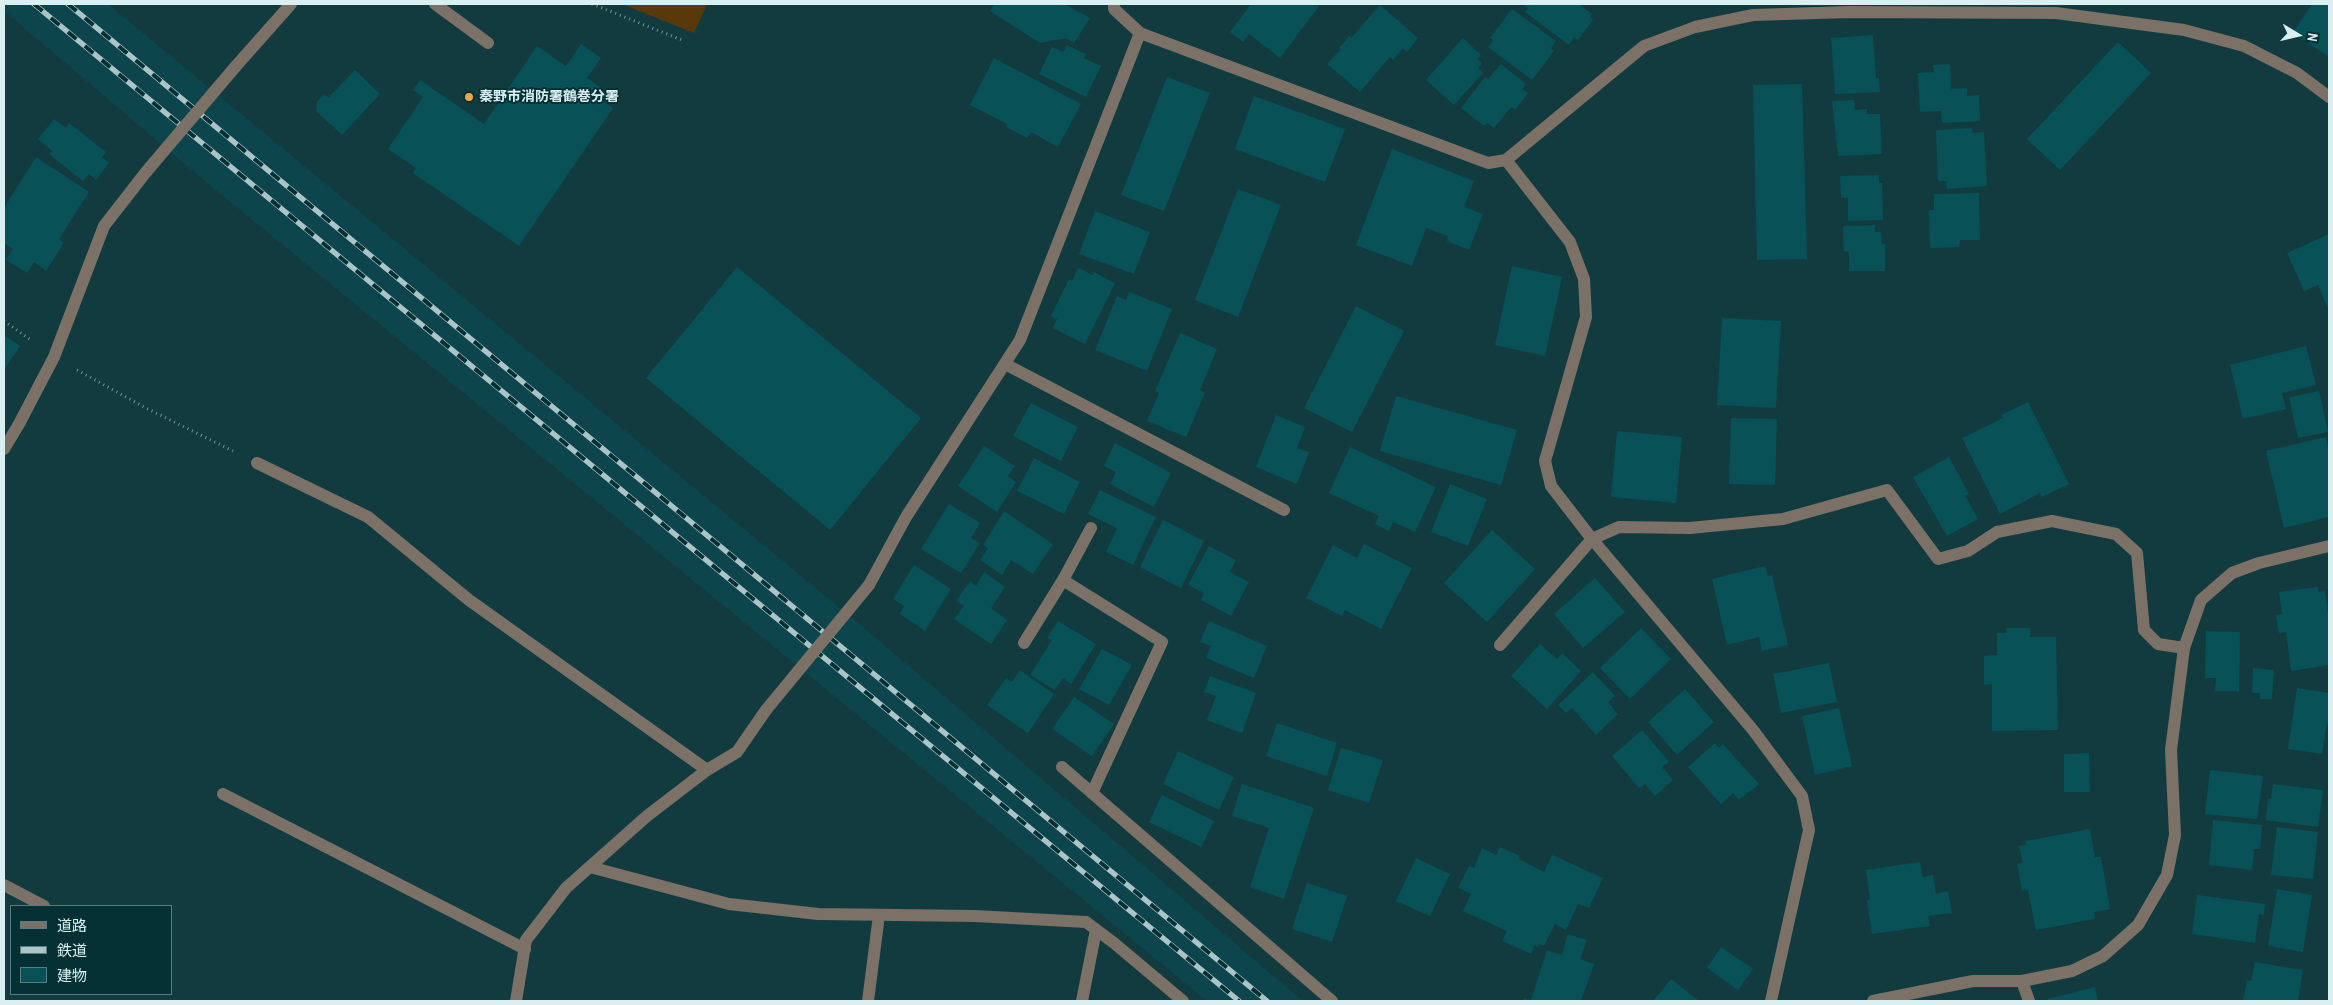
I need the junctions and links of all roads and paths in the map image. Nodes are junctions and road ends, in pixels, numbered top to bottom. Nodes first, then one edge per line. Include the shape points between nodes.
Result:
1 (291, 4) edge
2 (435, 4) edge
3 (592, 4) edge
4 (1111, 5) edge
5 (1753, 10) edge
6 (1140, 33) junction
7 (682, 40) dead end
8 (488, 43) dead end
9 (2329, 97) edge
10 (1506, 160) junction
11 (54, 357) junction
12 (1005, 364) junction
13 (4, 449) edge
14 (257, 462) joint
15 (1284, 510) dead end
16 (1091, 528) dead end
17 (1592, 539) junction
18 (2329, 546) edge
19 (1063, 580) junction
20 (1024, 643) dead end
21 (1500, 645) dead end
22 (2184, 648) junction
23 (1062, 767) dead end
24 (707, 770) junction
25 (1092, 793) junction
26 (223, 794) dead end
27 (590, 867) junction
28 (5, 889) edge
29 (42, 905) edge
30 (879, 915) junction
31 (1096, 930) junction
32 (525, 949) junction
33 (2022, 981) junction
34 (516, 1001) edge
35 (868, 1001) edge
36 (1082, 1001) edge
37 (1183, 1001) edge
38 (1332, 1001) edge
39 (1771, 1001) edge
40 (1874, 1001) edge
41 (2029, 1001) edge

1 - 11 street, bridge via 146,172 104,226
2 - 8 street
3 - 7 path
4 - 6 street
5 - 9 street via 2056,13 2184,30 2244,46 2297,73
5 - 10 street via 1644,46
6 - 10 street via 1488,164
6 - 12 street via 1020,340
10 - 17 street via 1570,242 1584,279 1586,316 1545,461 1551,486
11 - 13 street
11 - 14 path via 146,408
12 - 15 street
12 - 24 street, bridge via 906,517 869,585 766,710 737,752
14 - 24 street via 368,517 469,600
16 - 19 street
17 - 21 street
17 - 22 street via 1620,527 1690,528 1784,519 1887,490 1938,560 1968,551 1997,532 2052,521 2116,534 2137,553 2144,630 2158,644
17 - 39 street via 1753,730 1802,796 1809,830
18 - 22 street via 2232,573 2201,600
19 - 20 street
19 - 25 street via 1162,642
22 - 33 street via 2171,750 2175,835 2167,875 2138,925 2103,956 2072,971
23 - 25 street
24 - 27 street via 647,816
25 - 38 street
26 - 32 street
27 - 30 street via 728,904 818,914
27 - 32 street via 566,888 526,940
28 - 29 street
30 - 31 street via 1086,922
30 - 35 street
31 - 36 street
31 - 37 street
32 - 34 street
33 - 40 street via 1973,981
33 - 41 street

